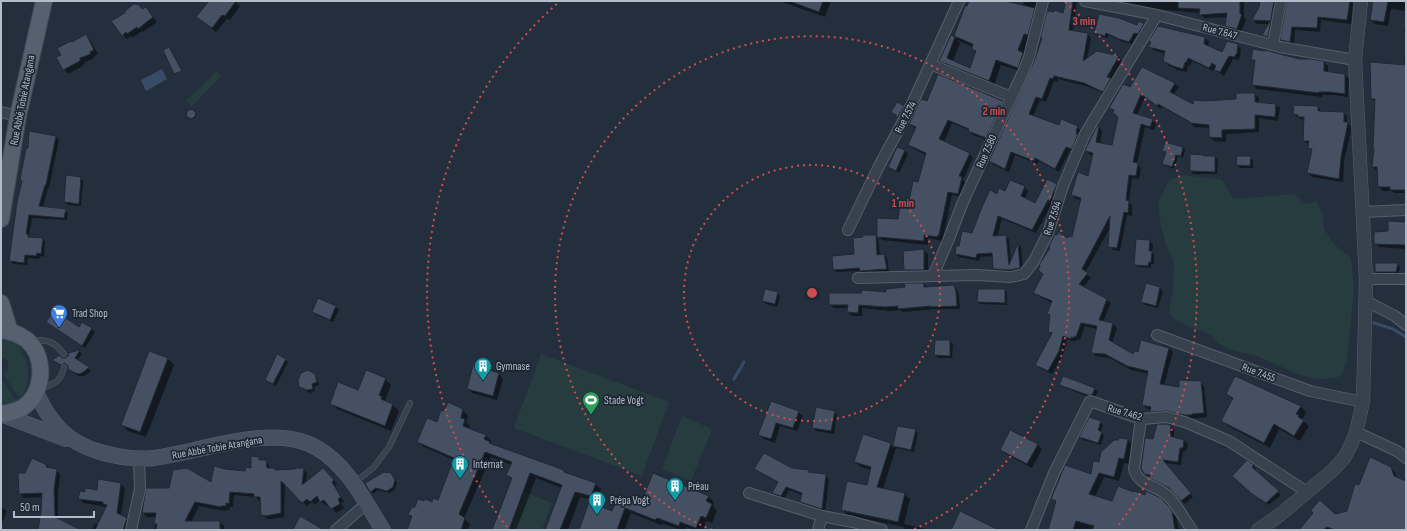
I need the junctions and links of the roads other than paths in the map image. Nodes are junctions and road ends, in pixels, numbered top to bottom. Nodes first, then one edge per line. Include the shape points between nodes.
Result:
1 (44, 1) edge
2 (959, 1) edge
3 (1043, 1) edge
4 (1085, 1) edge
5 (1280, 1) edge
6 (1361, 1) edge
7 (1157, 16) junction
8 (1273, 45) junction
9 (1356, 60) junction
10 (930, 64) junction
11 (1012, 97) junction
12 (1, 112) edge
13 (18, 116) junction
14 (2, 205) edge
15 (1406, 210) edge
16 (1363, 212) junction
17 (1, 219) edge
18 (848, 230) dead end
19 (933, 276) junction
20 (858, 278) dead end
21 (1366, 279) junction
22 (1406, 279) edge
23 (1366, 301) junction
24 (1, 303) edge
25 (1406, 325) edge
26 (6, 331) edge
27 (1157, 335) dead end
28 (27, 340) junction
29 (64, 354) dead end
30 (64, 367) dead end
31 (37, 391) junction
32 (1363, 402) junction
33 (410, 403) dead end
34 (1, 414) edge
35 (1140, 419) junction
36 (1356, 432) junction
37 (73, 441) junction
38 (139, 458) junction
39 (1406, 458) edge
40 (354, 482) junction
41 (749, 492) dead end
42 (1307, 492) junction
43 (366, 504) junction
44 (822, 516) junction
45 (131, 530) edge
46 (336, 530) edge
47 (383, 530) edge
48 (818, 530) edge
49 (882, 530) edge
50 (1031, 530) edge
51 (1192, 530) edge
52 (1258, 530) edge

1 - 13 main road, Rue Abbé Tobie Atangana
2 - 10 street, Rue 7.574
3 - 11 street, Rue 7.580 via 1029,57
4 - 7 street, Rue 7.647
5 - 8 street
6 - 9 street
7 - 8 street, Rue 7.647
7 - 19 street, Rue 7.594 via 1085,134 1045,238 1034,262 1024,274 1011,277
8 - 9 street, Rue 7.647
9 - 16 street
10 - 11 street
10 - 18 street, Rue 7.574
11 - 19 street, Rue 7.580 via 963,202
12 - 13 street
13 - 14 main road, Rue Abbé Tobie Atangana
14 - 17 main road, Rue Abbé Tobie Atangana
15 - 16 street
16 - 21 street
19 - 20 street, Rue 7.594
21 - 22 street
21 - 23 street
23 - 25 street via 1395,316
23 - 32 street
24 - 26 main road
26 - 28 main road
27 - 32 street, Rue 7.455 via 1310,391
28 - 29 lane via 47,340
28 - 31 main road via 38,355 41,374
30 - 31 lane via 59,380
31 - 34 main road via 22,408
31 - 37 main road, Rue Abbé Tobie Atangana via 51,420
32 - 36 street
33 - 40 lane via 389,447 373,468
34 - 37 main road
35 - 42 street, Rue 7.462 via 1167,418 1185,422 1229,441
35 - 50 street, Rue 7.462 via 1090,401 1054,473
35 - 51 street via 1134,469 1136,475 1138,479 1169,497
36 - 39 street via 1397,451
36 - 42 street via 1344,458
37 - 38 main road, Rue Abbé Tobie Atangana via 114,456
38 - 40 main road, Rue Abbé Tobie Atangana via 152,458 252,438 279,438 316,447 329,456
38 - 45 street via 140,489
40 - 43 main road, Rue Abbé Tobie Atangana
41 - 44 street
42 - 52 street
43 - 46 street
43 - 47 main road, Rue Abbé Tobie Atangana
44 - 48 street
44 - 49 street

